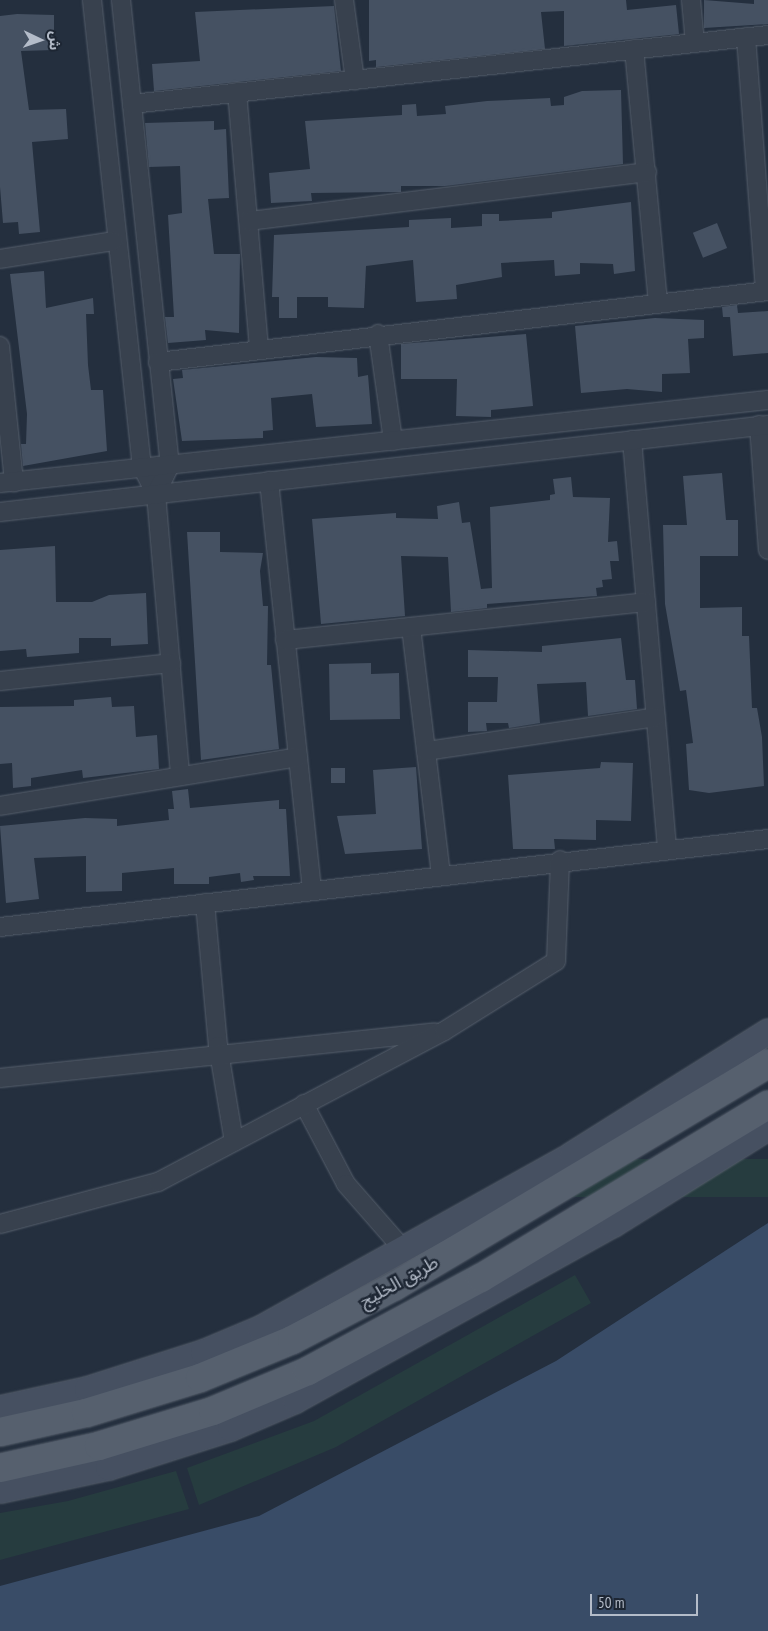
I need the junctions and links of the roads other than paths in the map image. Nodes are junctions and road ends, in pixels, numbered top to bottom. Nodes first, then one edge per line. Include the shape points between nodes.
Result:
1 (92, 0) edge
2 (121, 0) edge
3 (344, 0) edge
4 (691, 0) edge
5 (768, 35) edge
6 (746, 37) junction
7 (695, 43) junction
8 (634, 49) junction
9 (355, 80) junction
10 (237, 92) junction
11 (132, 104) junction
12 (646, 172) junction
13 (762, 172) edge
14 (249, 221) junction
15 (114, 242) junction
16 (0, 260) edge
17 (766, 291) edge
18 (658, 303) junction
19 (378, 334) junction
20 (0, 346) edge
21 (260, 348) junction
22 (158, 362) junction
23 (1, 367) edge
24 (768, 400) edge
25 (764, 425) edge
26 (632, 440) junction
27 (393, 441) junction
28 (170, 465) junction
29 (142, 467) junction
30 (269, 481) junction
31 (7, 482) edge
32 (156, 494) junction
33 (0, 512) edge
34 (768, 550) edge
35 (646, 602) junction
36 (411, 627) junction
37 (286, 640) junction
38 (171, 663) junction
39 (0, 681) edge
40 (656, 716) junction
41 (426, 751) junction
42 (298, 757) junction
43 (180, 776) junction
44 (0, 806) edge
45 (768, 839) edge
46 (667, 848) junction
47 (560, 860) junction
48 (441, 875) junction
49 (312, 890) junction
50 (205, 903) junction
51 (0, 927) edge
52 (444, 1031) junction
53 (768, 1031) edge
54 (220, 1056) junction
55 (728, 1057) junction
56 (768, 1064) edge
57 (0, 1078) edge
58 (304, 1104) junction
59 (768, 1105) edge
60 (683, 1115) junction
61 (768, 1126) edge
62 (234, 1142) junction
63 (0, 1224) edge
64 (403, 1250) junction
65 (0, 1408) edge
66 (0, 1432) edge
67 (0, 1468) edge
68 (0, 1490) edge

1 - 15 street
2 - 11 street
3 - 9 street
4 - 7 street
5 - 6 street
6 - 7 street
6 - 13 street
7 - 8 street
8 - 9 street
8 - 12 street
9 - 10 street
10 - 11 street
10 - 14 street
11 - 22 street
12 - 14 street
12 - 18 street
13 - 17 street
14 - 21 street
15 - 16 street
15 - 29 street
17 - 18 street
18 - 19 street
19 - 21 street
19 - 27 street
20 - 23 street
21 - 22 street
22 - 28 street
23 - 31 street
24 - 27 street
25 - 26 street
25 - 34 street
26 - 30 street
26 - 35 street
27 - 28 street
28 - 29 street
28 - 32 street
29 - 31 street
29 - 32 street
30 - 32 street
30 - 37 street
32 - 33 street
32 - 38 street
35 - 36 street
35 - 40 street
36 - 37 street
36 - 41 street
37 - 42 street
38 - 39 street
38 - 43 street
40 - 41 street
40 - 46 street
41 - 48 street
42 - 43 street
42 - 49 street
43 - 44 street
45 - 46 street
46 - 47 street
47 - 48 street
47 - 52 street via 556,961
48 - 49 street
49 - 50 street
50 - 51 street
50 - 54 street
52 - 54 street
52 - 58 street
53 - 55 main road
54 - 57 street
54 - 62 street
55 - 60 main road
55 - 64 main road via 572,1154
56 - 60 main road, طريق الخليج
58 - 62 street
58 - 64 street via 346,1184
59 - 67 main road, طريق الخليج via 481,1278 308,1371 213,1411 99,1446
60 - 66 main road, طريق الخليج via 395,1286 292,1340 200,1378 86,1413
61 - 68 main road via 613,1224 295,1400 230,1428 108,1467
62 - 63 street via 158,1182
64 - 65 main road via 260,1328 202,1352 87,1389

